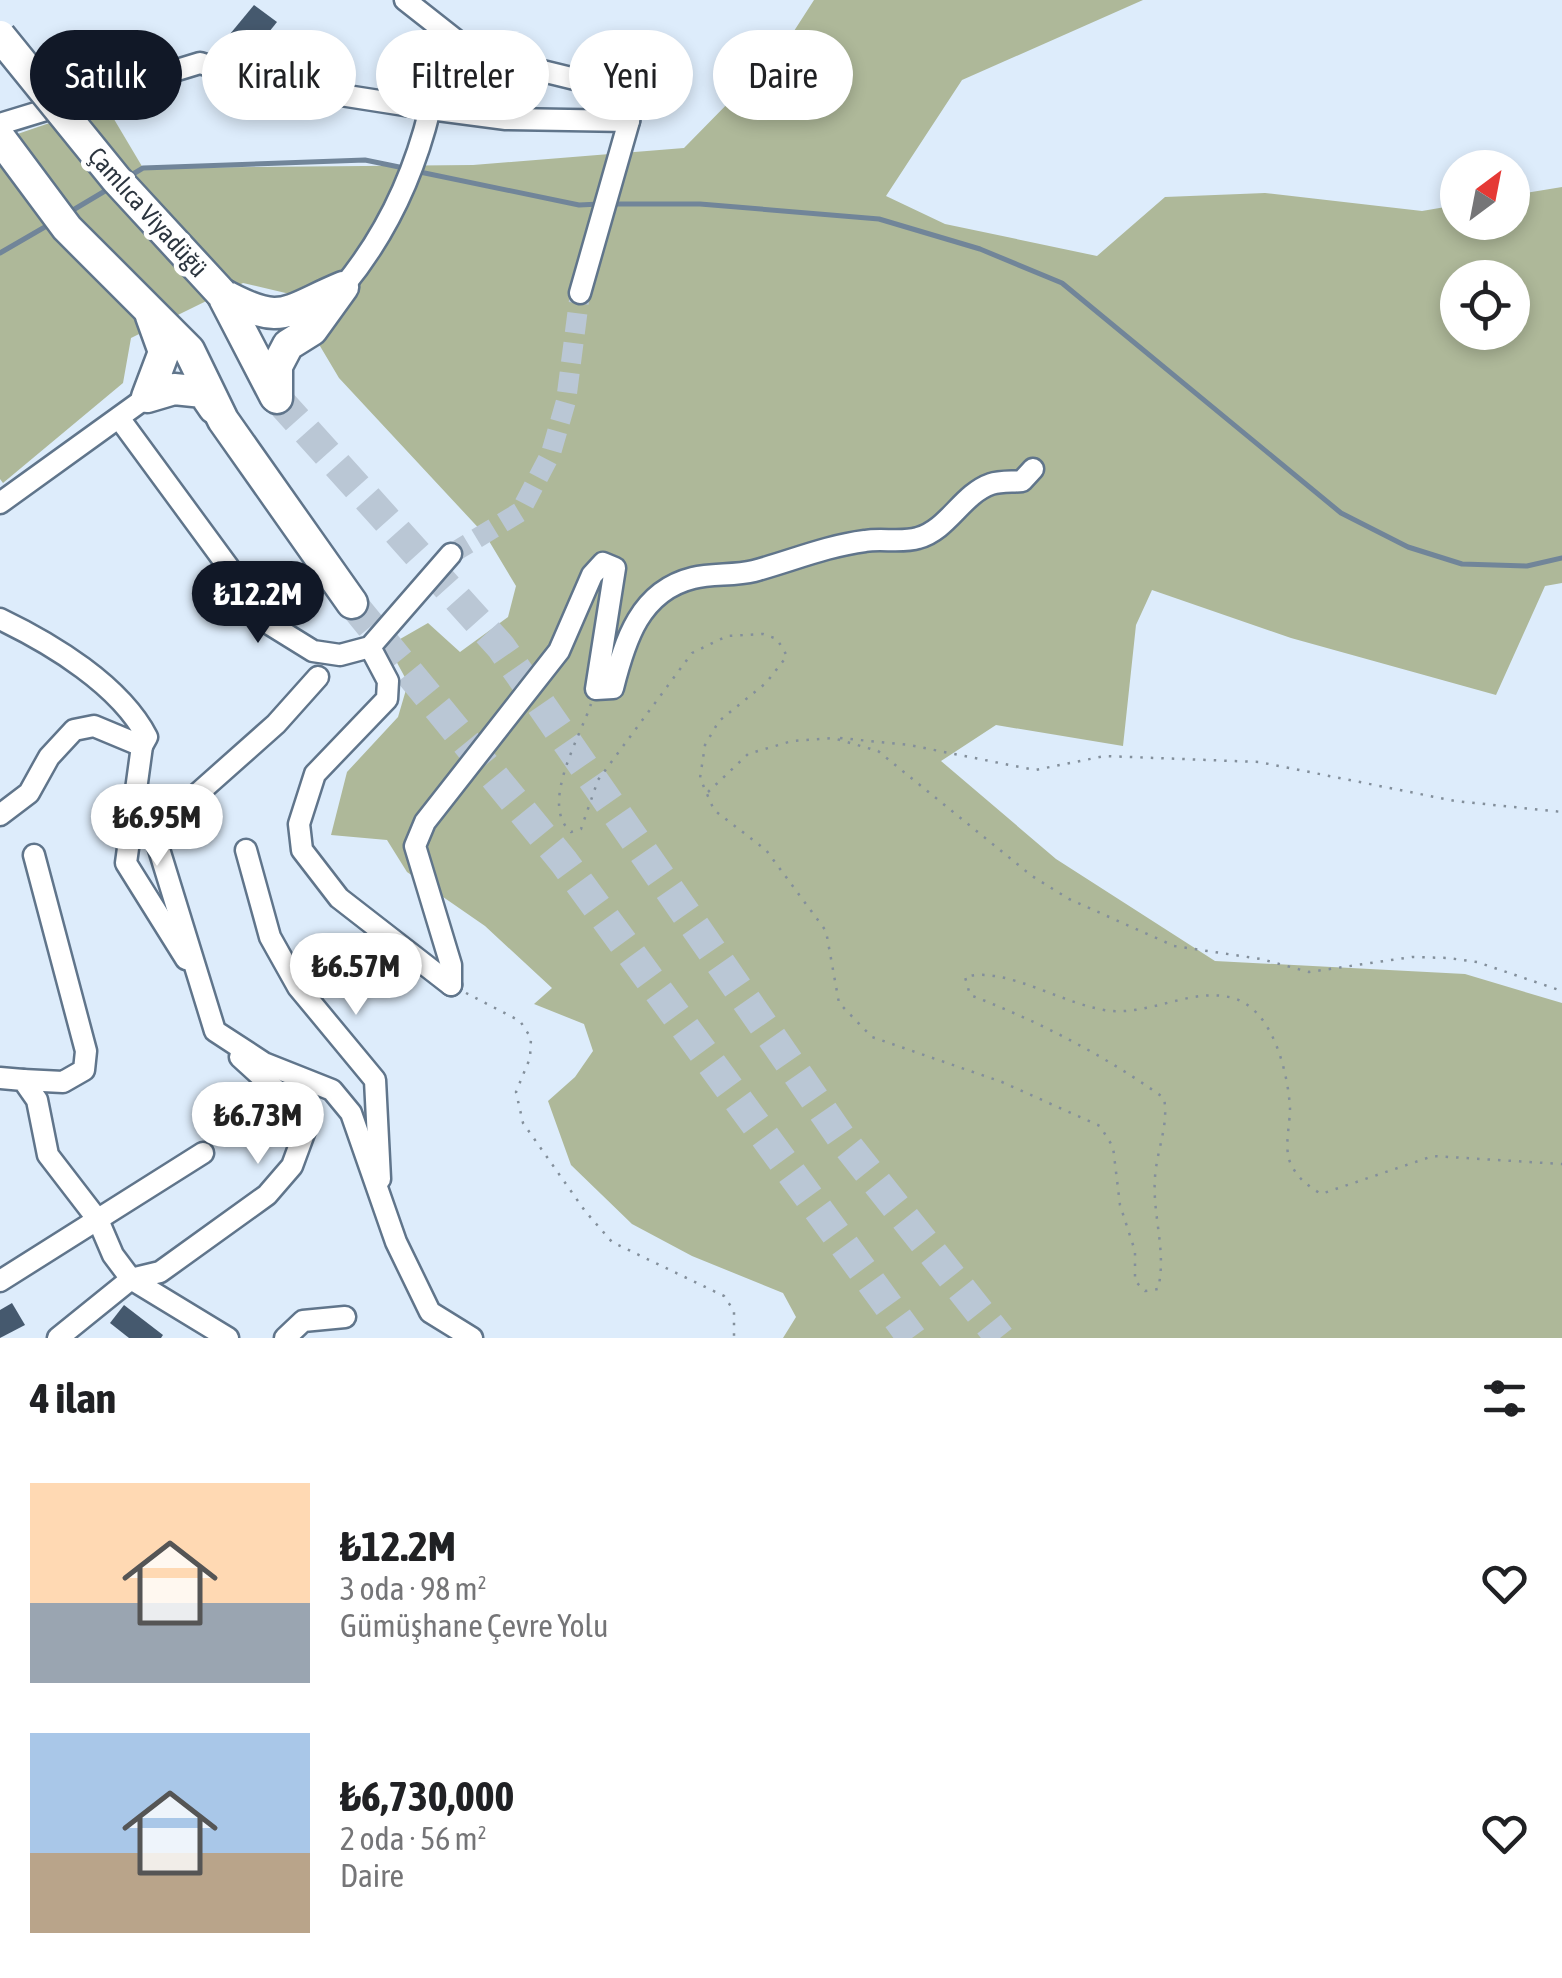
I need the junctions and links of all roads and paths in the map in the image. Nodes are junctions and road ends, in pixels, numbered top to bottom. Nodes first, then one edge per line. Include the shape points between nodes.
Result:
1 (405, 0) edge
2 (0, 36) edge
3 (376, 101) edge
4 (428, 120) edge
5 (521, 120) edge
6 (0, 124) edge
7 (628, 127) junction
8 (0, 138) edge
9 (343, 287) junction
10 (580, 293) tunnel mouth
11 (222, 294) junction
12 (148, 308) junction
13 (147, 398) junction
14 (119, 418) junction
15 (223, 420) junction
16 (1032, 469) dead end
17 (0, 503) edge
18 (452, 554) tunnel mouth
19 (352, 603) tunnel mouth
20 (0, 619) edge
21 (370, 646) junction
22 (318, 677) dead end
23 (596, 688) junction
24 (833, 738) junction
25 (142, 746) junction
26 (707, 793) junction
27 (1562, 812) edge
28 (0, 815) edge
29 (246, 850) dead end
30 (34, 855) dead end
31 (204, 985) junction
32 (451, 986) junction
33 (1562, 991) edge
34 (215, 1031) junction
35 (0, 1078) edge
36 (23, 1080) junction
37 (203, 1153) dead end
38 (1562, 1164) edge
39 (380, 1201) junction
40 (98, 1220) junction
41 (1, 1279) edge
42 (131, 1280) junction
43 (346, 1316) dead end
44 (296, 1334) edge
45 (58, 1338) edge
46 (228, 1338) edge
47 (472, 1338) edge
48 (734, 1338) edge

1 - 7 street via 490,58 620,90 631,106
2 - 11 highway, Çamlıca Viyadüğü, bridge via 116,179
3 - 6 street via 264,83 200,64
4 - 9 street via 382,232
5 - 7 street
7 - 10 street
8 - 12 highway via 68,228
9 - 11 highway via 274,316
9 - 11 highway via 312,330 288,345 277,366 276,398
12 - 13 highway via 164,352
12 - 15 highway via 189,350
13 - 14 street
13 - 15 highway via 174,389 204,392
14 - 17 street
14 - 21 street via 271,624 313,651 340,655
15 - 19 highway
16 - 23 street via 1022,482 991,484 917,539 821,549 660,590 639,615 612,688
18 - 21 street
20 - 25 street via 40,638 136,716 147,737
21 - 32 street via 388,681 387,699 315,774 299,824 302,850 339,898
22 - 31 street via 276,724 168,820 158,846
23 - 26 path via 562,785 558,810 571,832 581,829 598,780 692,652 727,636 776,638 786,656 719,721 705,745 700,778
23 - 32 street via 615,568 603,563 559,651 424,822 415,846 451,965
24 - 26 path via 748,754
24 - 27 path via 1035,770 1105,756 1259,762 1455,801
24 - 33 path via 878,751 1069,899 1174,946 1309,972 1448,958
25 - 28 street via 94,726 74,730 29,794
25 - 31 street via 126,863
26 - 38 path via 714,810 766,850 826,931 839,1003 853,1022 872,1037 1002,1082 1100,1126 1114,1147 1135,1280 1145,1292 1158,1288 1164,1264 1154,1209 1164,1098 1084,1048 970,995 965,977 984,972 1114,1011 1207,994 1237,999 1260,1018 1283,1061 1288,1158 1302,1182 1321,1194 1433,1156
29 - 39 street via 270,937 298,987 376,1080
30 - 36 street via 86,1051 84,1070 62,1082
31 - 34 street
32 - 48 path via 520,1021 531,1038 516,1092 524,1123 584,1211 612,1242 724,1296 734,1311
34 - 39 street via 264,1063 332,1090 350,1112
34 - 42 street via 300,1111 304,1143 267,1194 160,1272
35 - 36 street
36 - 40 street via 37,1100 48,1155
37 - 40 street
39 - 47 street via 430,1312
40 - 41 street
40 - 42 street
42 - 45 street
42 - 46 street
43 - 44 street via 302,1321

